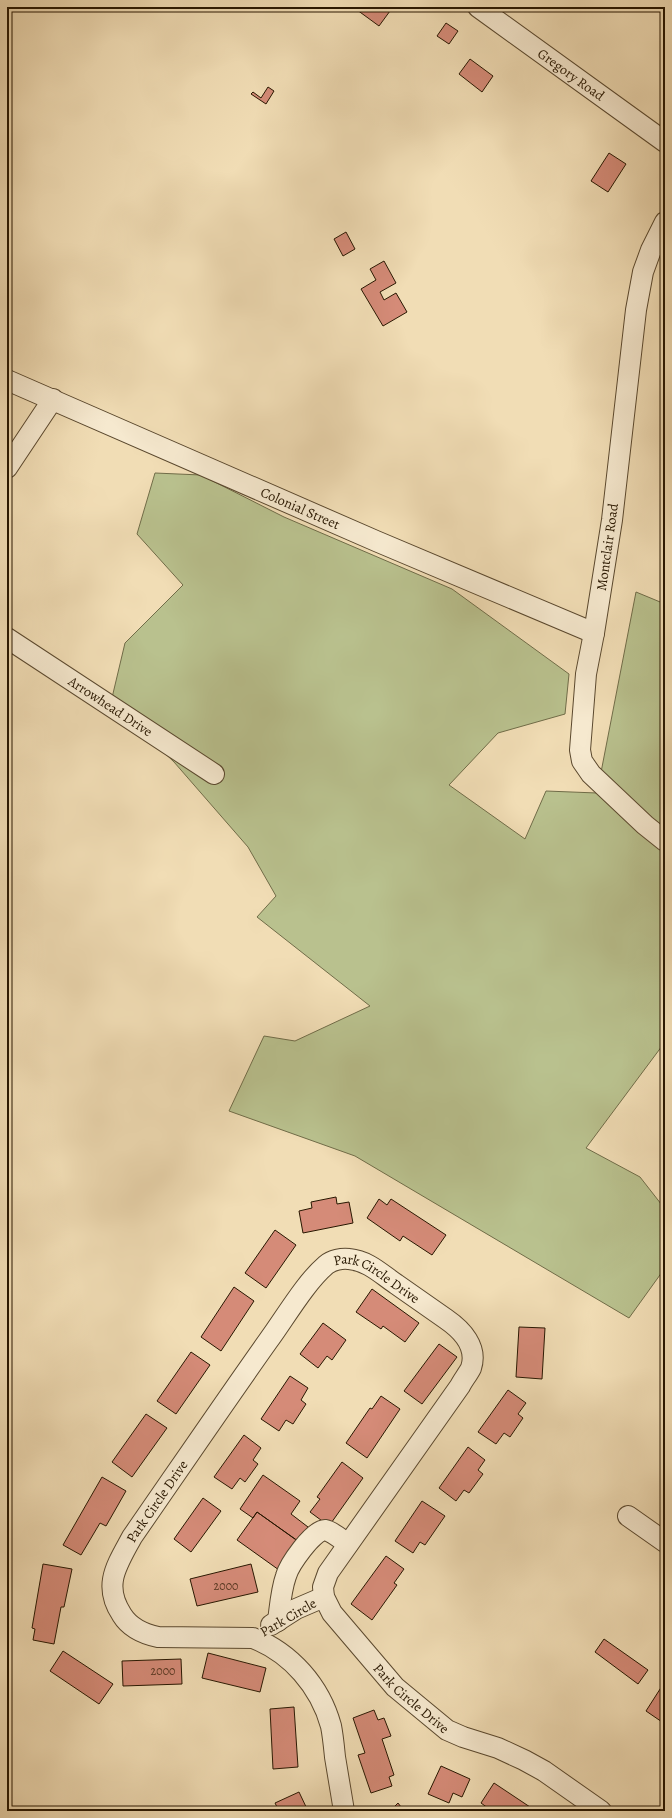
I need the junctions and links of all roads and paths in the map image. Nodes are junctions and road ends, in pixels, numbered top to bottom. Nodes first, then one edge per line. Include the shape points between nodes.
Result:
1 (478, 7) edge
2 (665, 142) edge
3 (665, 222) edge
4 (7, 380) edge
5 (54, 400) junction
6 (7, 468) edge
7 (594, 633) junction
8 (7, 638) edge
9 (214, 774) dead end
10 (665, 841) edge
11 (628, 1516) dead end
12 (665, 1542) edge
13 (348, 1544) junction
14 (324, 1597) junction
15 (278, 1621) junction
16 (253, 1638) junction
17 (344, 1811) edge
18 (601, 1811) edge

1 - 2 street, Gregory Road
3 - 7 street, Montclair Road via 645,266 636,310 612,520
4 - 5 street, Colonial Street
5 - 6 street
5 - 7 street, Colonial Street
7 - 10 street, Montclair Road via 586,674 580,750 582,761 603,787
8 - 9 street, Arrowhead Drive
11 - 12 street
13 - 14 street, Park Circle Drive via 328,1573 323,1587
13 - 15 street via 326,1530 320,1531 309,1541 286,1575
13 - 16 street, Park Circle Drive via 460,1386 470,1368 473,1356 472,1346 452,1323 377,1269 349,1259 336,1260 328,1264 314,1277 132,1537 112,1582 111,1593 124,1619 146,1634 158,1637
14 - 15 street, Park Circle via 296,1609
14 - 18 street, Park Circle Drive via 332,1613 395,1688 427,1715 457,1735 498,1748 544,1771
15 - 16 street, Park Circle
16 - 17 street, Park Circle Drive via 284,1655 299,1668 316,1691 331,1726

